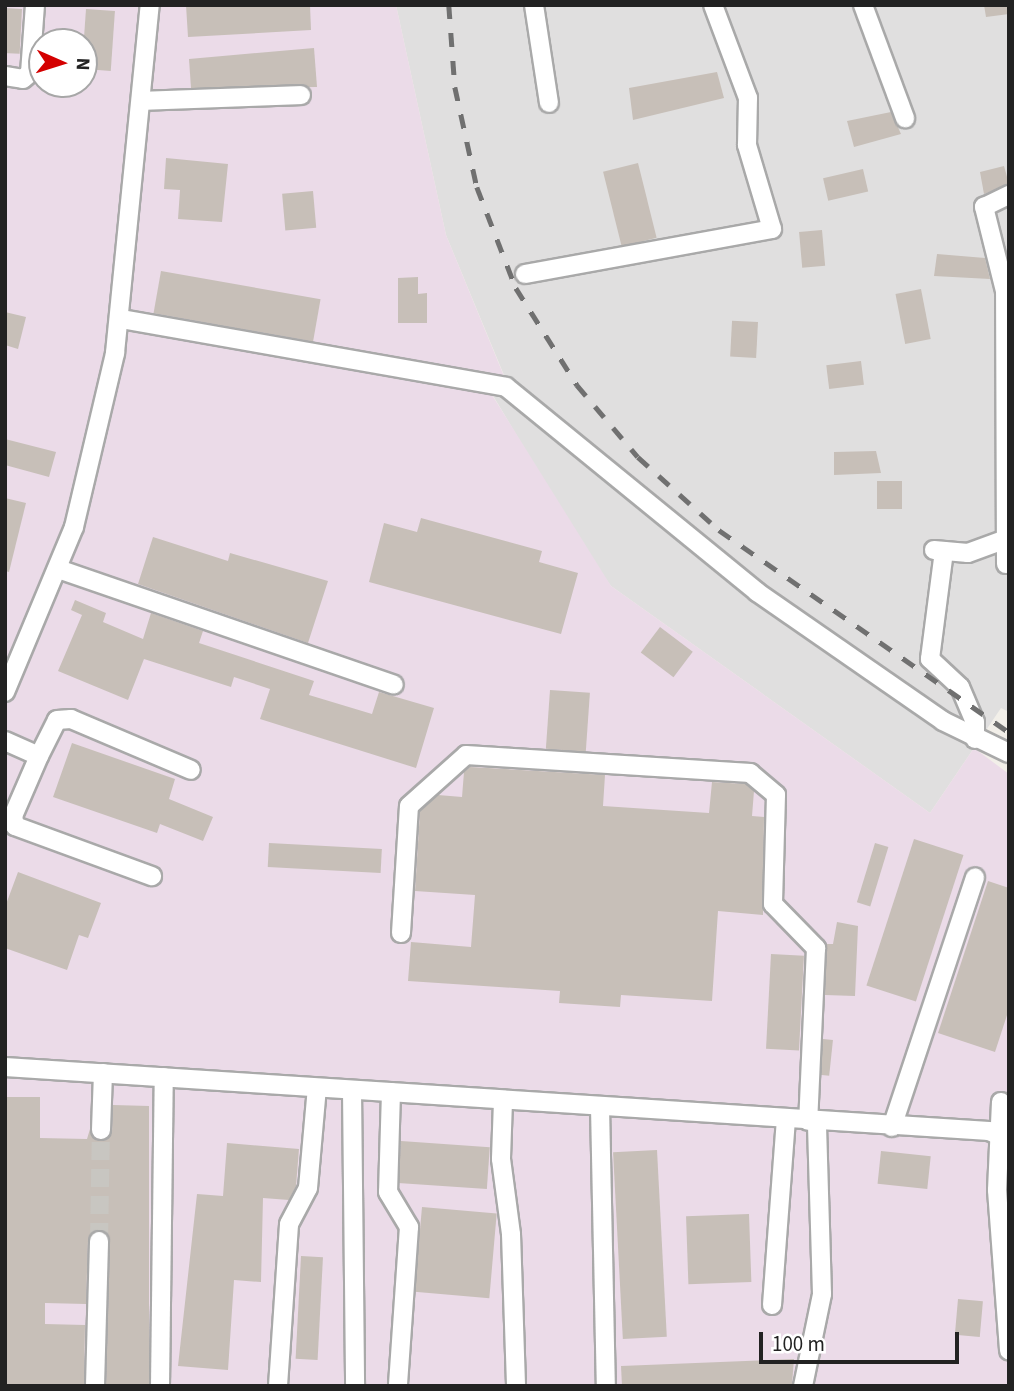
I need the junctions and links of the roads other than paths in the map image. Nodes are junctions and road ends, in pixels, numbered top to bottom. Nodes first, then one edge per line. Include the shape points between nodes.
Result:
1 (150, 5) edge
2 (534, 5) edge
3 (713, 5) edge
4 (863, 5) edge
5 (31, 6) edge
6 (5, 76) edge
7 (301, 95) dead end
8 (141, 100) junction
9 (549, 103) dead end
10 (905, 118) dead end
11 (1009, 195) edge
12 (525, 274) dead end
13 (121, 319) junction
14 (1008, 483) edge
15 (1006, 539) junction
16 (1006, 565) dead end
17 (58, 569) junction
18 (394, 685) dead end
19 (5, 692) edge
20 (975, 739) junction
21 (5, 741) edge
22 (1009, 753) edge
23 (39, 756) junction
24 (191, 770) dead end
25 (152, 876) dead end
26 (975, 877) dead end
27 (401, 933) dead end
28 (5, 1066) edge
29 (103, 1073) junction
30 (164, 1077) junction
31 (317, 1087) junction
32 (352, 1090) junction
33 (391, 1093) junction
34 (503, 1101) junction
35 (1001, 1102) dead end
36 (600, 1107) junction
37 (786, 1120) junction
38 (813, 1122) junction
39 (892, 1127) junction
40 (101, 1129) tunnel mouth
41 (1001, 1131) edge
42 (99, 1241) tunnel mouth
43 (772, 1305) dead end
44 (1009, 1351) edge
45 (95, 1386) edge
46 (160, 1386) edge
47 (278, 1386) edge
48 (355, 1386) edge
49 (398, 1386) edge
50 (516, 1386) edge
51 (606, 1386) edge
52 (803, 1386) edge

1 - 8 street
2 - 9 street
3 - 12 street via 748,98 747,145 772,229
4 - 10 street
5 - 6 street via 30,73 23,79
7 - 8 street
8 - 13 street
11 - 14 street via 984,205 1005,291
13 - 17 street via 86,482
13 - 20 street via 506,387 757,592
14 - 15 street
15 - 16 street
15 - 20 street via 968,553 939,551 930,659 960,687 975,722
17 - 18 street
17 - 19 street
20 - 22 street
21 - 23 street
23 - 24 street via 57,720 71,719
23 - 25 street via 13,816 15,826
26 - 39 street
27 - 38 street via 409,806 466,755 750,773 776,795 773,904 816,948
28 - 29 street
29 - 30 street
29 - 40 street
30 - 31 street
30 - 46 street
31 - 32 street
31 - 47 street via 308,1188 289,1224
32 - 33 street
32 - 48 street
33 - 34 street
33 - 49 street via 388,1192 409,1227
34 - 36 street
34 - 50 street via 501,1147 511,1234
35 - 41 street
36 - 37 street
36 - 51 street
37 - 38 street
37 - 43 street
38 - 39 street
38 - 52 street via 822,1294
39 - 41 street
41 - 44 street via 997,1190
42 - 45 street

